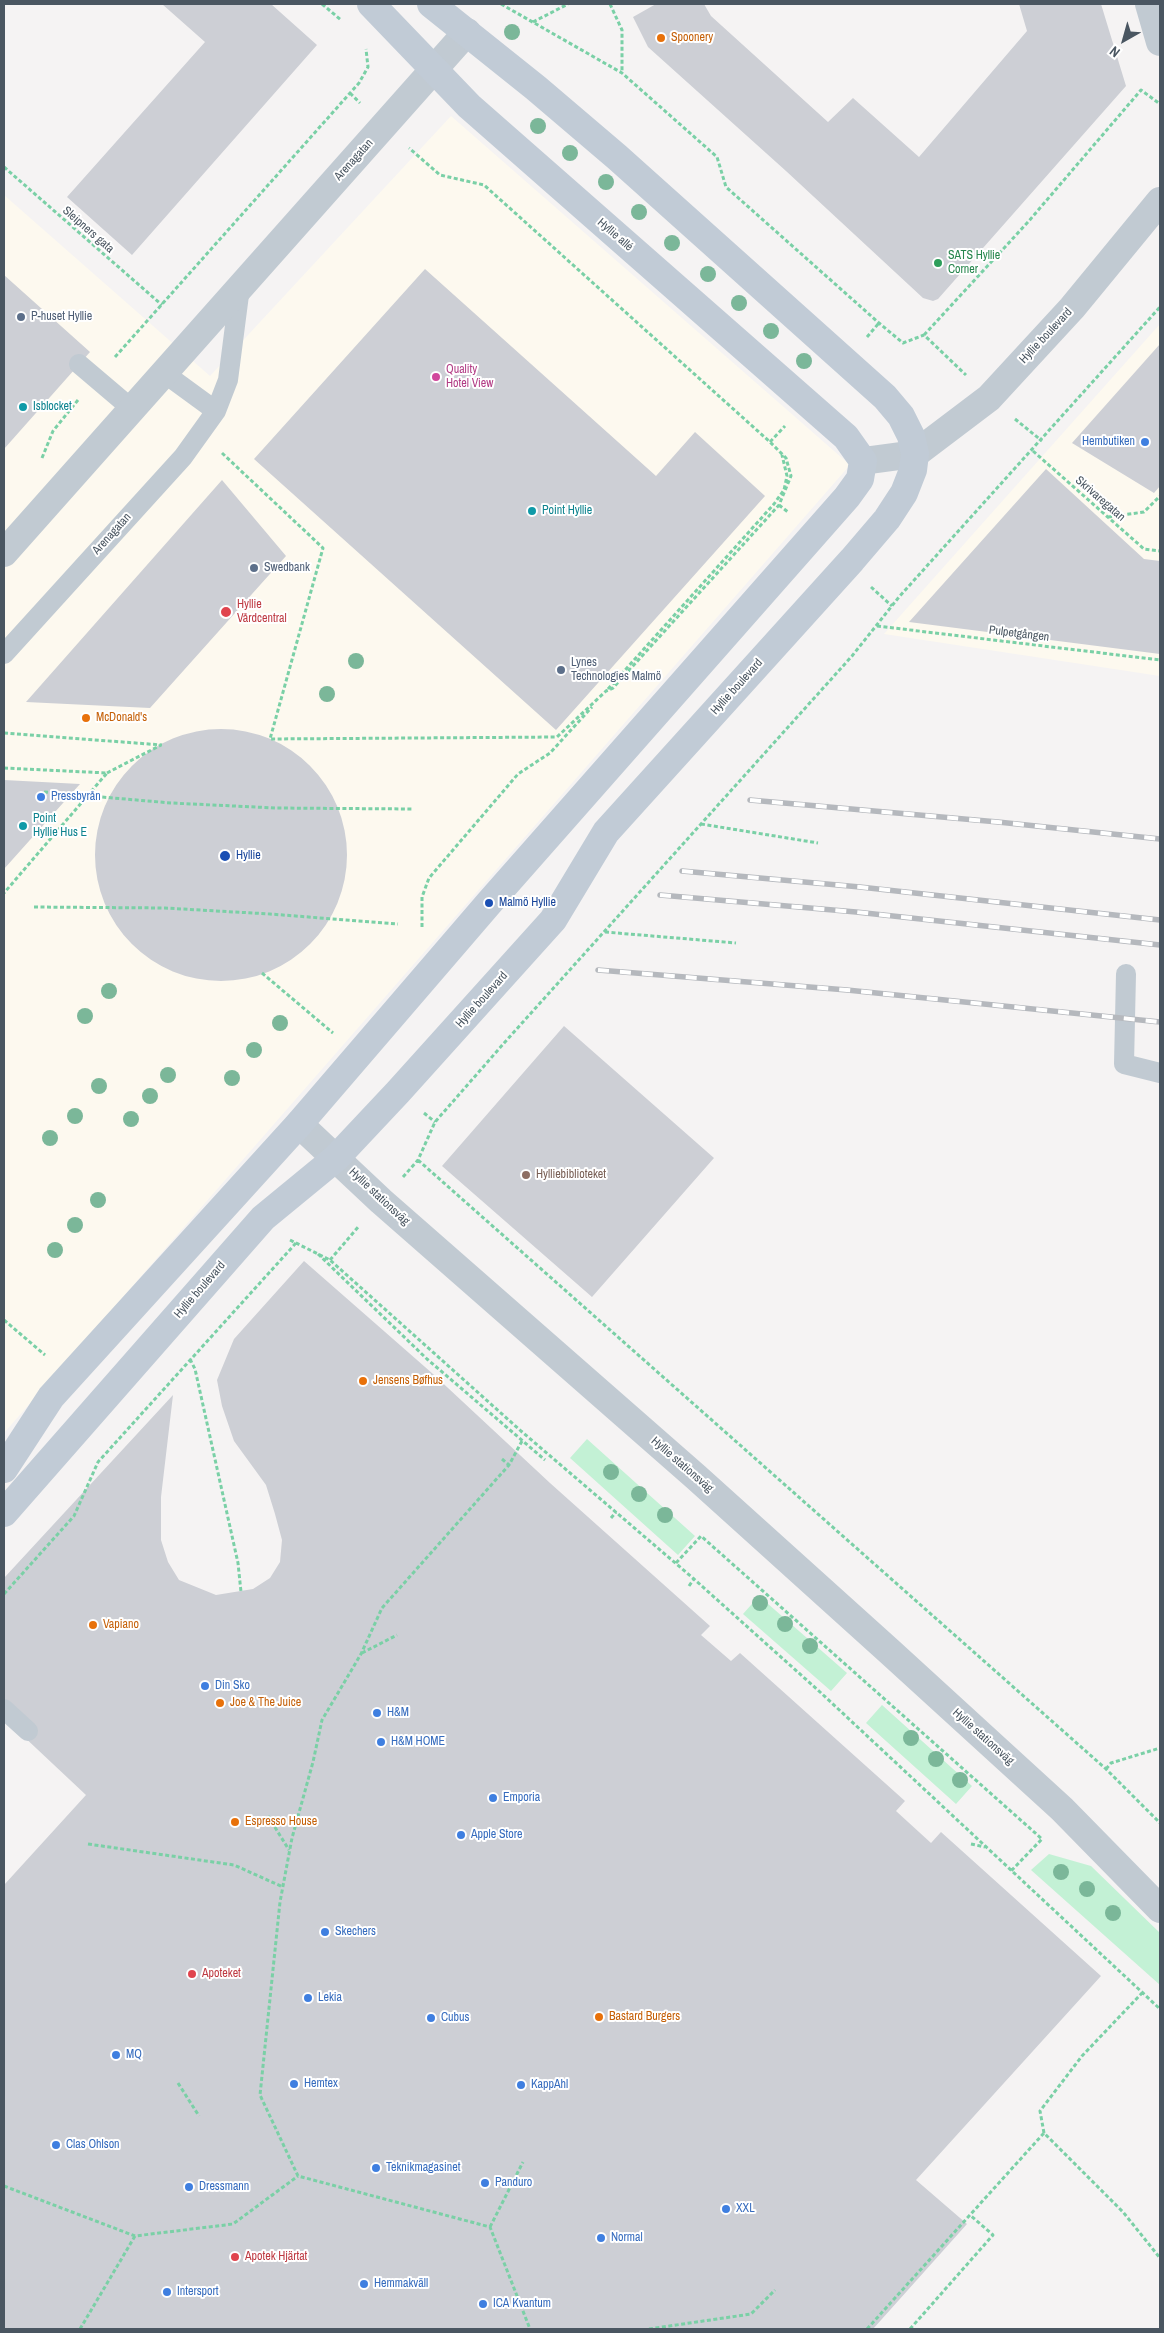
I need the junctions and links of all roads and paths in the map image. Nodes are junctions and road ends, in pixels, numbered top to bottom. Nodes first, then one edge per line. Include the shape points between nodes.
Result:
1 (322, 4) edge
2 (370, 4) edge
3 (431, 4) edge
4 (501, 4) edge
5 (568, 4) edge
6 (610, 4) edge
7 (1149, 4) edge
8 (342, 21) dead end
9 (532, 23) junction
10 (467, 32) junction
11 (361, 42) dead end
12 (1160, 42) edge
13 (434, 70) junction
14 (622, 73) junction
15 (1160, 104) edge
16 (4, 167) edge
17 (440, 175) dead end
18 (1160, 201) edge
19 (240, 287) junction
20 (162, 305) junction
21 (1160, 307) edge
22 (924, 335) junction
23 (79, 364) dead end
24 (164, 373) junction
25 (96, 378) junction
26 (989, 398) junction
27 (132, 410) junction
28 (216, 411) junction
29 (200, 432) junction
30 (1042, 441) junction
31 (1032, 451) junction
32 (915, 454) junction
33 (42, 458) dead end
34 (863, 460) junction
35 (1160, 496) edge
36 (1107, 517) junction
37 (1160, 551) edge
38 (4, 554) edge
39 (876, 626) junction
40 (4, 654) edge
41 (1160, 660) edge
42 (606, 691) junction
43 (4, 733) edge
44 (4, 768) edge
45 (107, 773) junction
46 (44, 792) dead end
47 (87, 796) junction
48 (412, 809) dead end
49 (700, 824) junction
50 (818, 843) dead end
51 (4, 893) edge
52 (34, 908) dead end
53 (398, 924) dead end
54 (604, 932) junction
55 (420, 933) dead end
56 (736, 943) dead end
57 (262, 974) dead end
58 (1126, 974) dead end
59 (336, 1035) dead end
60 (1160, 1072) edge
61 (300, 1124) junction
62 (336, 1158) junction
63 (296, 1243) dead end
64 (314, 1250) dead end
65 (330, 1260) dead end
66 (4, 1320) edge
67 (48, 1358) dead end
68 (190, 1359) junction
69 (522, 1441) junction
70 (502, 1460) dead end
71 (545, 1460) dead end
72 (509, 1465) junction
73 (4, 1469) edge
74 (616, 1512) junction
75 (4, 1513) edge
76 (611, 1518) dead end
77 (676, 1563) junction
78 (694, 1579) junction
79 (690, 1586) dead end
80 (241, 1592) dead end
81 (4, 1594) edge
82 (397, 1635) dead end
83 (361, 1654) junction
84 (4, 1709) edge
85 (28, 1731) dead end
86 (1160, 1748) edge
87 (1106, 1769) junction
88 (1062, 1809) junction
89 (268, 1816) dead end
90 (1160, 1823) edge
91 (88, 1844) dead end
92 (971, 1844) dead end
93 (985, 1847) junction
94 (291, 1852) dead end
95 (1012, 1871) junction
96 (283, 1887) junction
97 (1160, 1889) edge
98 (1160, 1909) edge
99 (1142, 1992) junction
100 (1160, 2009) edge
101 (178, 2083) dead end
102 (199, 2116) dead end
103 (1044, 2133) junction
104 (523, 2162) dead end
105 (298, 2176) junction
106 (4, 2186) edge
107 (970, 2215) junction
108 (490, 2227) junction
109 (135, 2236) junction
110 (1160, 2258) edge
111 (775, 2290) dead end
112 (80, 2329) edge
113 (530, 2329) edge
114 (649, 2329) edge
115 (867, 2329) edge
116 (910, 2329) edge

1 - 8 path
2 - 13 street, Hyllie allé
3 - 10 street
4 - 9 path
5 - 9 path
6 - 14 path via 622,30
7 - 12 street
9 - 14 path
10 - 13 street, Arenagatan
10 - 32 street via 610,150 885,397 901,416
11 - 20 path via 366,50 368,67 359,83
13 - 19 street, Arenagatan
13 - 34 street, Hyllie allé via 469,106 846,437
14 - 22 path via 717,157 726,187 879,323 903,343
15 - 22 path via 1141,90 1028,222
16 - 20 path, Sleipners gata
17 - 42 path via 484,185 783,456 787,476 784,490 774,504
18 - 26 street, Hyllie boulevard via 1072,308
19 - 24 street, Arenagatan
19 - 28 lane, Arenagatan via 228,380
20 - 25 path
21 - 30 path
22 - 26 path
23 - 25 lane
24 - 27 street, Arenagatan
24 - 28 lane
25 - 27 lane
25 - 33 path via 53,431
26 - 30 path
26 - 32 street, Hyllie boulevard
27 - 38 street, Arenagatan
28 - 29 lane, Arenagatan
29 - 40 lane, Arenagatan via 183,457
29 - 42 path via 323,548 270,739 557,737
30 - 31 path
31 - 36 path, Skrivaregatan
31 - 39 path
32 - 34 street
32 - 62 street, Hyllie boulevard via 904,493 887,518 606,832 553,920
34 - 61 street via 860,479 847,497
35 - 36 path via 1144,512
36 - 37 path, Skrivaregatan via 1144,549
39 - 41 path, Pulpetgången
39 - 49 path
42 - 55 path via 550,753 518,774 429,878 422,897
43 - 45 path via 162,745
44 - 45 path
45 - 47 path
46 - 47 path
47 - 48 path via 275,808
47 - 51 path
49 - 50 path
49 - 54 path
52 - 53 path via 174,909
54 - 56 path
54 - 87 path via 435,1122 418,1160
57 - 59 path
58 - 60 lane via 1124,1064
61 - 62 street, Hyllie stationsväg
61 - 73 street via 51,1396
62 - 75 street, Hyllie boulevard via 263,1218
62 - 88 street, Hyllie stationsväg via 784,1556
63 - 68 path
64 - 69 path via 427,1359
65 - 74 path
66 - 67 path
68 - 80 path via 195,1369 238,1563
68 - 81 path via 98,1462 74,1516
69 - 71 path
69 - 72 path
70 - 72 path
72 - 83 path via 382,1608
74 - 76 path
74 - 77 path
77 - 78 path
77 - 95 path via 701,1536 1042,1840
78 - 79 path
78 - 93 path
82 - 83 path
83 - 96 path via 322,1720
84 - 85 lane
86 - 87 path via 1111,1763
87 - 90 path
88 - 97 street, Hyllie stationsväg
88 - 98 street, Hyllie stationsväg
89 - 94 path
91 - 96 path via 234,1865
92 - 93 path
93 - 95 path
95 - 99 path
96 - 105 path via 260,2095
99 - 100 path
99 - 103 path via 1082,2056 1040,2111
101 - 102 path
103 - 107 path
103 - 110 path via 1123,2212
104 - 108 path
105 - 108 path
105 - 109 path via 233,2224
106 - 109 path
107 - 115 path
107 - 116 path via 993,2235
108 - 113 path
109 - 112 path
111 - 114 path via 751,2314

